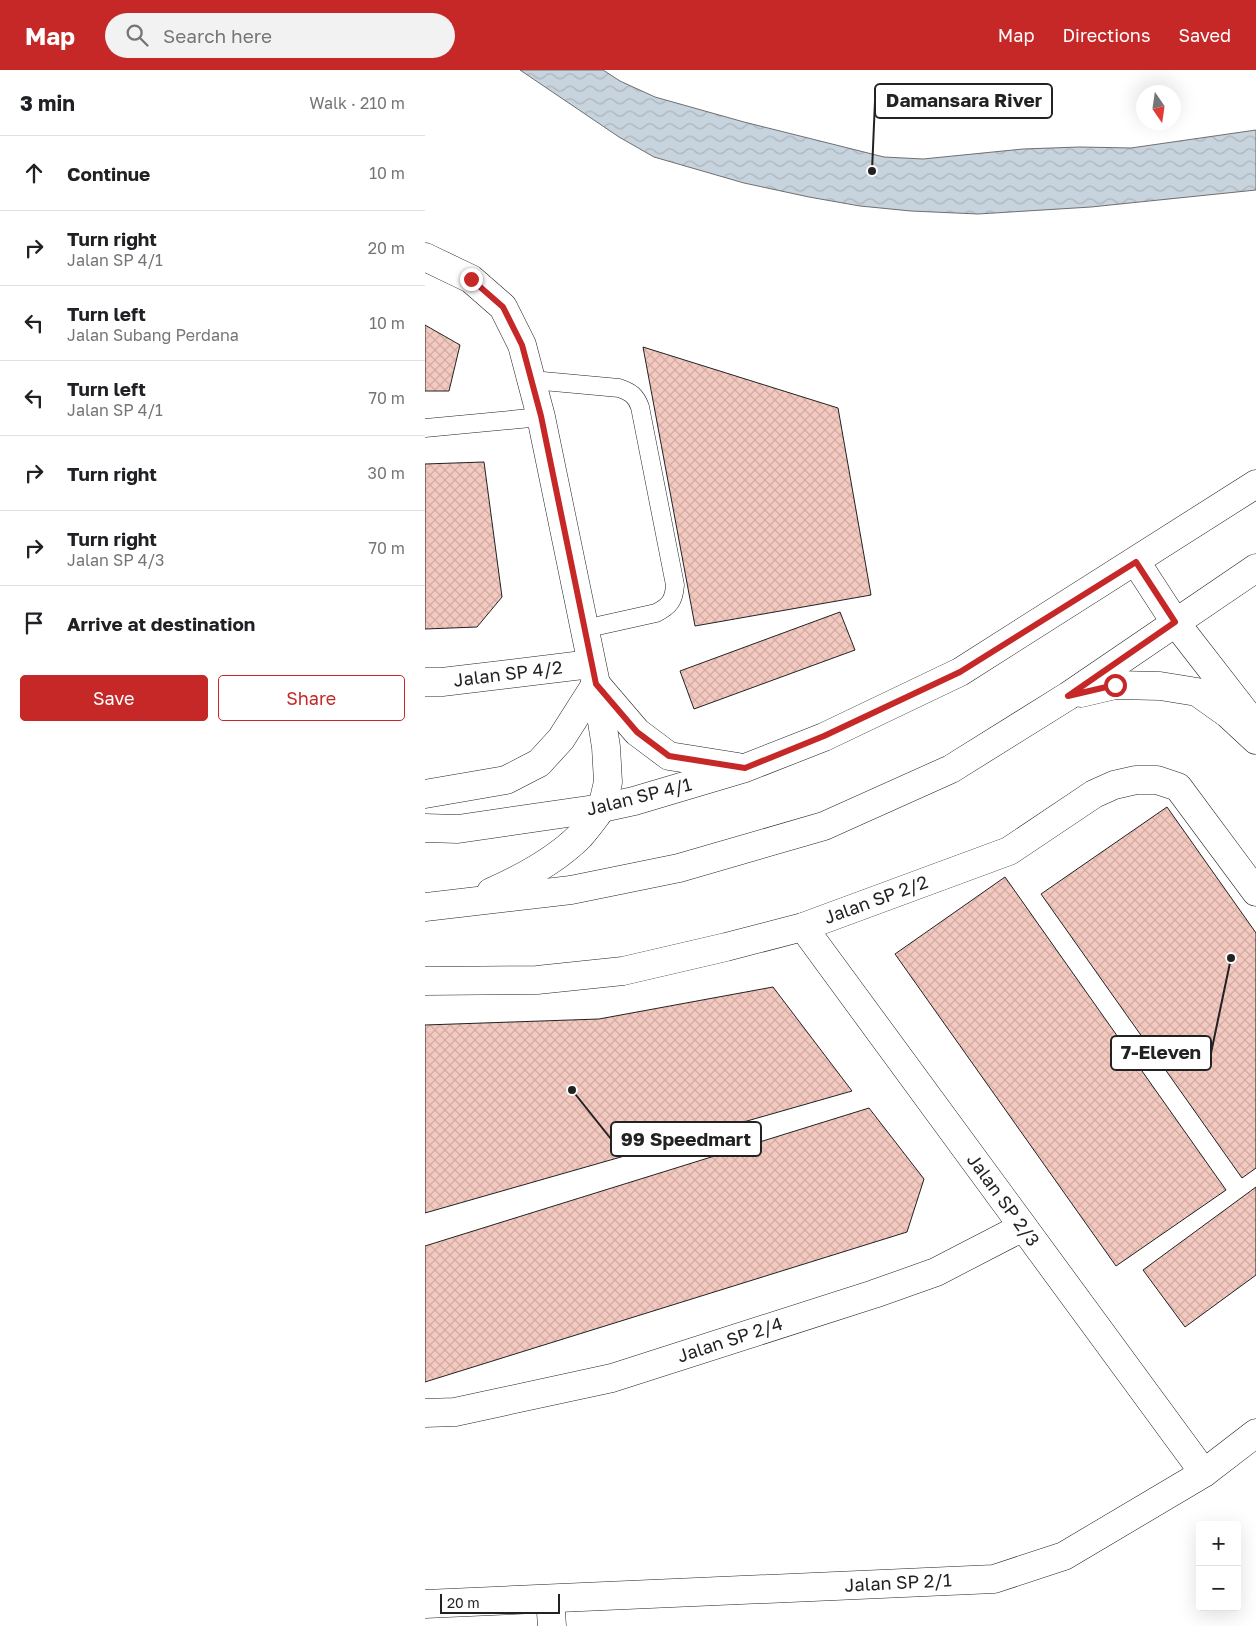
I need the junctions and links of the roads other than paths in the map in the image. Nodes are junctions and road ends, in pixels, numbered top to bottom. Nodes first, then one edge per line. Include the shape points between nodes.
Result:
1 (425, 257) edge
2 (532, 380) junction
3 (541, 416) junction
4 (425, 428) edge
5 (1256, 484) edge
6 (1136, 562) junction
7 (1256, 568) edge
8 (1175, 622) junction
9 (584, 629) junction
10 (594, 674) junction
11 (425, 682) edge
12 (1068, 696) junction
13 (1256, 726) edge
14 (1256, 740) edge
15 (745, 768) junction
16 (425, 794) edge
17 (602, 808) junction
18 (425, 828) edge
19 (1256, 892) edge
20 (466, 902) junction
21 (425, 907) edge
22 (803, 927) junction
23 (425, 981) edge
24 (1023, 1227) junction
25 (425, 1413) edge
26 (1256, 1433) edge
27 (1204, 1473) junction
28 (550, 1599) junction
29 (425, 1604) edge
30 (552, 1626) edge

1 - 2 street via 471,279 503,307 522,345
2 - 3 street
2 - 9 lane via 619,388 637,398 640,407 675,585 674,597 667,607 656,613
3 - 4 lane
3 - 9 street
5 - 6 street, Jalan SP 4/1
6 - 8 street
6 - 15 street, Jalan SP 4/1 via 960,672 824,736
7 - 8 street
8 - 12 street
8 - 13 street
9 - 10 street
10 - 11 street, Jalan SP 4/2
10 - 15 street via 637,732 669,756
10 - 16 street via 561,739 539,763 506,780
10 - 17 street via 606,747 608,782
12 - 14 street via 1115,685 1160,686 1197,692 1229,714
12 - 20 street via 951,769 824,826 679,868 571,890
15 - 17 street, Jalan SP 4/1
17 - 18 street, Jalan SP 4/1 via 458,828
17 - 20 street via 580,836 555,857 519,880
19 - 22 street, Jalan SP 2/2 via 1178,787 1157,780 1136,780 1094,794 1009,851
20 - 21 street
22 - 23 street, Jalan SP 2/2 via 623,971 537,980
22 - 24 street, Jalan SP 2/3
24 - 25 street, Jalan SP 2/4 via 936,1272 612,1378 455,1412
24 - 27 street, Jalan SP 2/3
26 - 27 street, Jalan SP 2/1
27 - 28 street, Jalan SP 2/1 via 1064,1556 994,1579
28 - 29 street, Jalan SP 2/1
28 - 30 street

